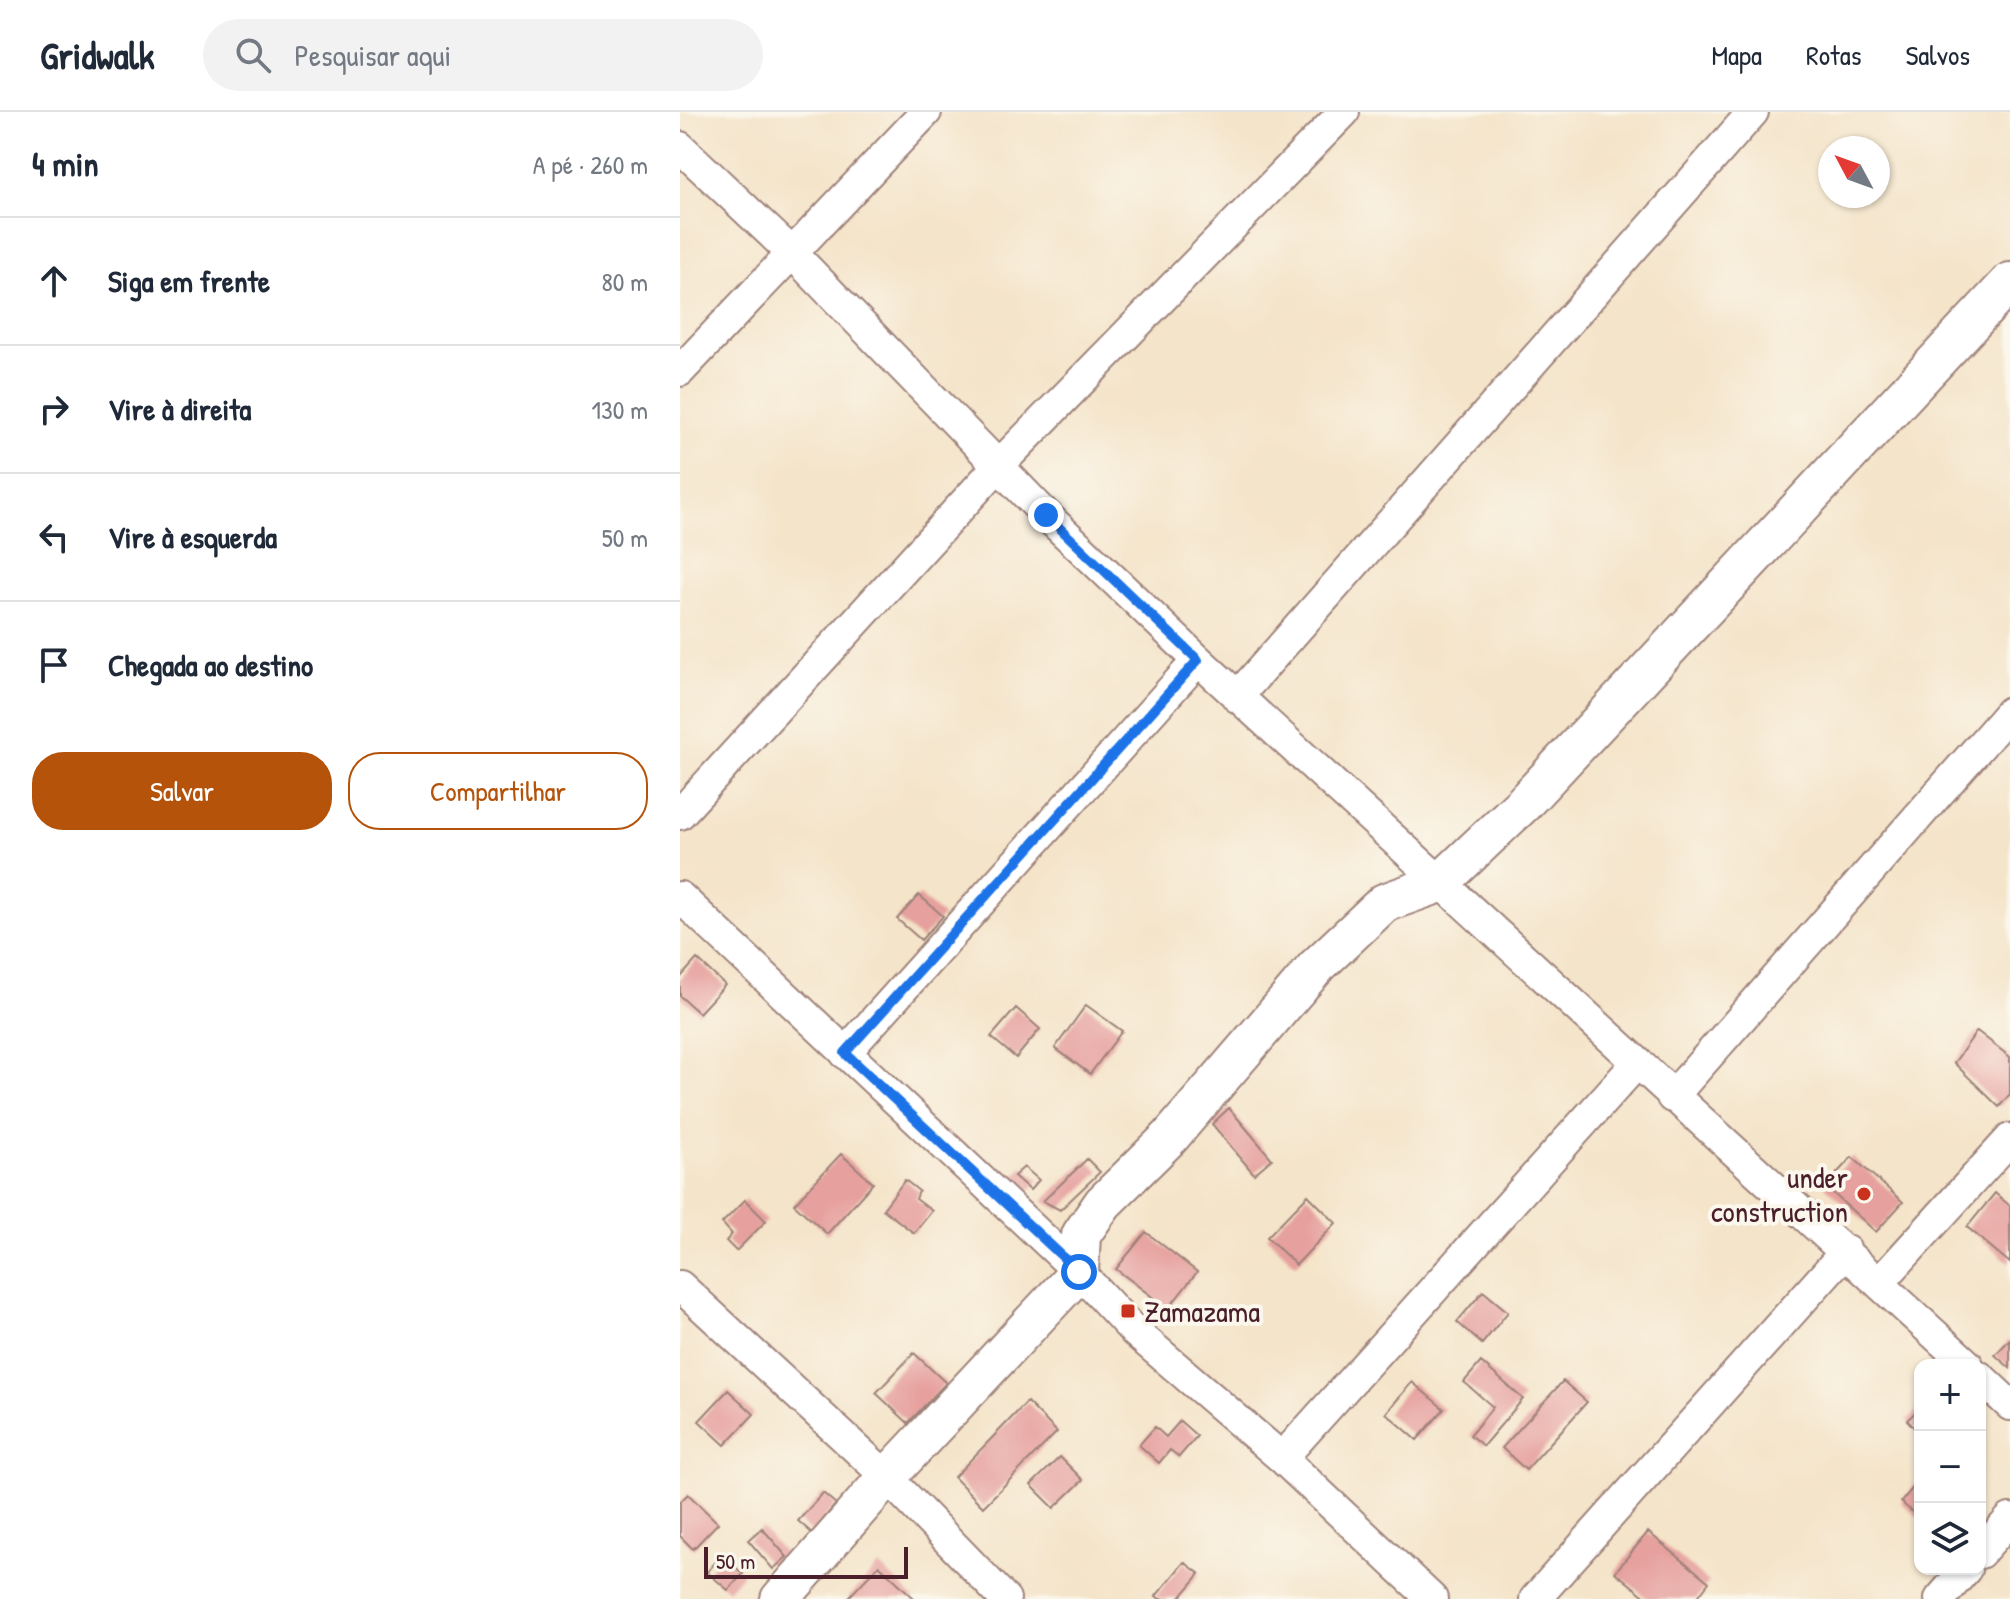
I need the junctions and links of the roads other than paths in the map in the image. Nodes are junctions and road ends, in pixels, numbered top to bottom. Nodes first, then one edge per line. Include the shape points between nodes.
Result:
1 (926, 112) edge
2 (1344, 112) edge
3 (1753, 112) edge
4 (680, 147) edge
5 (791, 252) junction
6 (2010, 282) edge
7 (680, 371) edge
8 (998, 466) junction
9 (1198, 660) junction
10 (1237, 697) junction
11 (2010, 712) edge
12 (680, 814) edge
13 (1440, 883) junction
14 (680, 897) edge
15 (845, 1053) junction
16 (1636, 1064) junction
17 (1672, 1097) junction
18 (2010, 1139) edge
19 (1846, 1251) junction
20 (1079, 1272) junction
21 (1880, 1282) junction
22 (680, 1286) edge
23 (1962, 1359) edge
24 (1986, 1383) edge
25 (2010, 1405) edge
26 (1282, 1458) junction
27 (887, 1477) junction
28 (2010, 1519) edge
29 (1986, 1546) edge
30 (1961, 1575) edge
31 (780, 1599) edge
32 (1005, 1599) edge
33 (1432, 1599) edge
34 (1535, 1599) edge
35 (1940, 1599) edge

1 - 5 street
2 - 8 street
3 - 10 street
4 - 5 street
5 - 7 street
5 - 8 street
6 - 13 street via 1523,804
8 - 9 street
8 - 12 street
9 - 10 street
9 - 15 street
10 - 13 street
11 - 17 street
13 - 16 street
13 - 20 street via 1384,903 1316,967 1170,1137 1103,1203 1081,1235
14 - 15 street
15 - 20 street
16 - 17 street
16 - 26 street
17 - 19 street
18 - 21 street
19 - 21 street
19 - 34 street
20 - 26 street via 1134,1331
20 - 27 street
21 - 23 street
22 - 27 street
24 - 25 street
26 - 33 street
27 - 31 street
27 - 32 street
28 - 29 street
30 - 35 street

